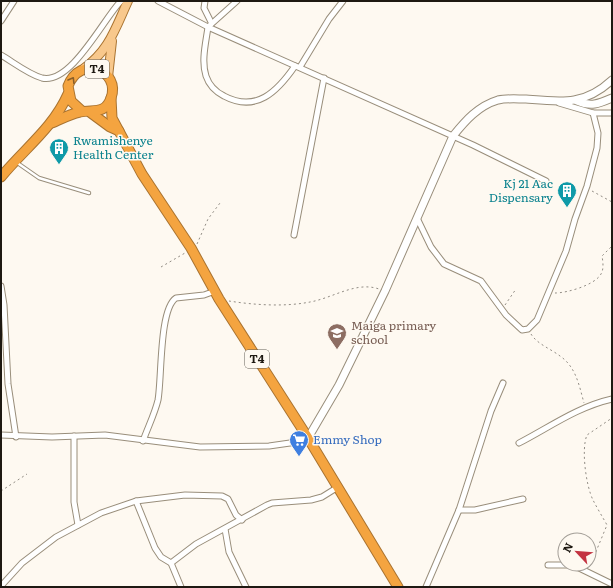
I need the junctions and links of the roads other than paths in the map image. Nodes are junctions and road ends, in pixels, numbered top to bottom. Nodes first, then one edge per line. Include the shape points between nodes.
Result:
1 (14, 1) edge
2 (121, 1) edge
3 (128, 1) edge
4 (158, 1) edge
5 (205, 1) edge
6 (237, 1) edge
7 (343, 1) edge
8 (1, 21) edge
9 (210, 25) junction
10 (113, 35) junction
11 (1, 55) edge
12 (297, 67) junction
13 (83, 69) junction
14 (108, 77) junction
15 (324, 78) junction
16 (612, 80) edge
17 (68, 94) junction
18 (111, 98) junction
19 (612, 98) edge
20 (577, 100) junction
21 (556, 102) junction
22 (87, 112) junction
23 (593, 113) junction
24 (612, 113) edge
25 (52, 123) junction
26 (118, 131) junction
27 (453, 136) junction
28 (14, 161) junction
29 (1, 177) edge
30 (546, 181) dead end
31 (89, 193) dead end
32 (417, 218) junction
33 (294, 235) dead end
34 (1, 286) edge
35 (217, 295) junction
36 (503, 383) dead end
37 (612, 400) edge
38 (1, 435) edge
39 (74, 436) junction
40 (16, 437) junction
41 (308, 438) junction
42 (143, 441) junction
43 (519, 443) dead end
44 (338, 487) junction
45 (523, 499) dead end
46 (136, 501) junction
47 (459, 510) junction
48 (242, 520) junction
49 (78, 524) junction
50 (225, 529) junction
51 (171, 563) junction
52 (548, 565) dead end
53 (612, 584) edge
54 (1, 586) edge
55 (181, 587) edge
56 (246, 587) edge
57 (398, 587) edge
58 (426, 587) edge

1 - 8 street
2 - 11 street via 90,46 61,73 50,79 41,78
3 - 10 main road
4 - 9 street
5 - 9 street via 204,8
6 - 9 street
7 - 12 street
9 - 12 street
9 - 12 street via 205,75 210,85 235,102 259,101 278,89
10 - 13 main road via 100,56
10 - 14 main road
12 - 15 street
13 - 14 highway, T4 via 96,69
17 -> 13 highway, T4 via 71,79
14 - 18 highway, T4 via 111,83
15 - 27 street
15 - 33 street
16 - 20 street via 593,94
17 - 22 highway, T4 via 76,107
17 - 25 highway, T4
18 - 22 highway, T4 via 99,110
18 - 26 highway, T4 via 112,118
19 - 20 street via 594,106
20 - 21 street
21 - 23 street
21 - 27 street via 498,100 473,113
22 - 25 highway, T4 via 69,115
22 - 26 highway, T4
23 - 24 street
23 - 32 street via 598,140 587,186 549,293 537,320 528,329 519,328 502,311 481,281 444,264
25 - 28 highway, T4
26 - 35 highway, T4 via 142,174 191,248
27 - 30 street
27 - 32 street
28 - 29 highway, T4
28 - 31 lane via 39,178
32 - 41 street via 339,385
34 - 40 street via 8,384
35 - 41 highway, T4
35 - 42 street via 176,298 168,307 157,401
36 - 47 street via 491,411
37 - 43 street via 585,407
38 - 40 street
39 - 40 street
39 - 42 street via 104,435
39 - 49 street via 74,502
41 - 42 street via 304,441 269,446 200,447
41 - 44 highway, T4
44 - 48 street via 322,497 311,500 272,503
44 - 57 highway, T4
45 - 47 street via 475,510
46 - 48 street via 185,495 222,496 228,499
46 - 49 street
46 - 51 street via 157,553
47 - 58 street
48 - 50 street
49 - 54 street via 22,563
50 - 51 street via 196,544
50 - 56 street via 229,552
51 - 55 street
52 - 53 street via 573,565

